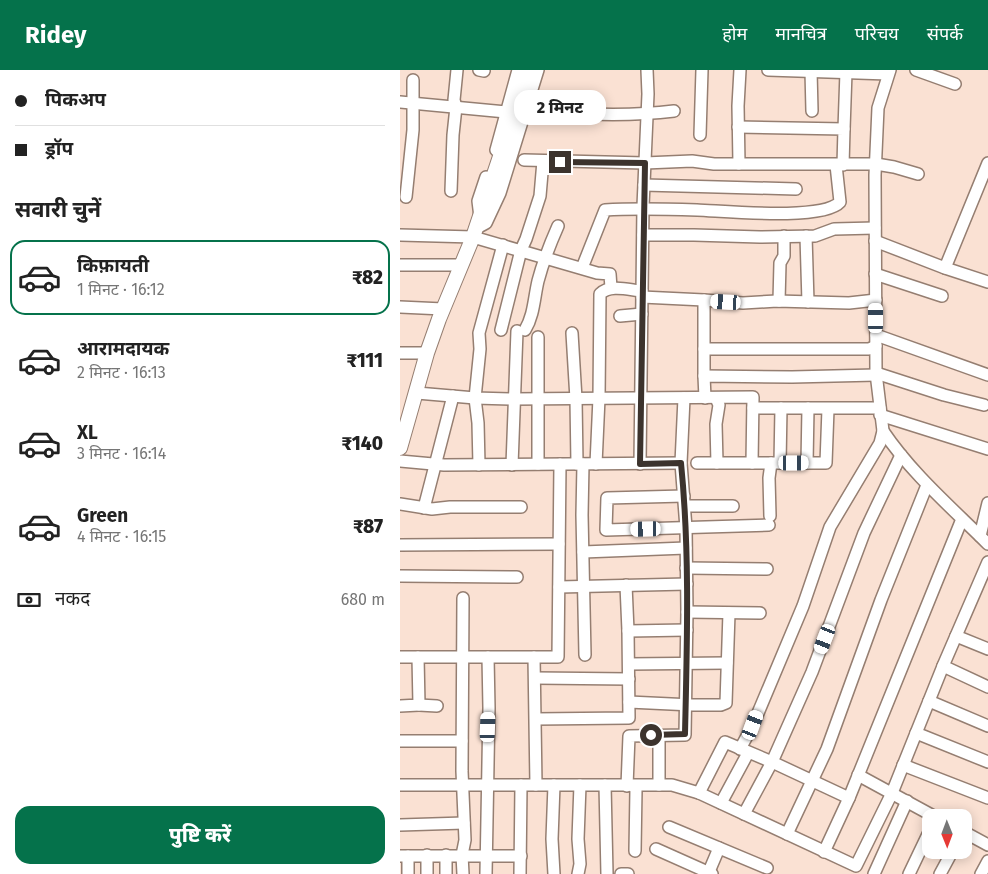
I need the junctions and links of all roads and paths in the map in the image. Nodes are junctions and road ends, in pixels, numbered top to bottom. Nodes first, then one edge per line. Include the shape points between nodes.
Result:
1 (457, 70) edge
2 (478, 70) edge
3 (484, 70) edge
4 (518, 70) edge
5 (529, 70) edge
6 (538, 70) edge
7 (647, 70) edge
8 (702, 70) edge
9 (740, 70) edge
10 (768, 70) edge
11 (916, 70) edge
12 (811, 71) junction
13 (827, 71) edge
14 (848, 72) edge
15 (869, 72) edge
16 (889, 72) edge
17 (413, 80) dead end
18 (955, 84) dead end
19 (406, 102) edge
20 (456, 107) junction
21 (524, 110) junction
22 (674, 111) dead end
23 (812, 111) dead end
24 (506, 112) junction
25 (648, 114) junction
26 (738, 127) junction
27 (844, 129) junction
28 (700, 135) dead end
29 (524, 160) dead end
30 (543, 161) junction
31 (645, 163) junction
32 (988, 163) edge
33 (739, 164) junction
34 (876, 164) junction
35 (839, 165) junction
36 (918, 174) dead end
37 (984, 184) edge
38 (644, 186) junction
39 (796, 189) dead end
40 (404, 191) edge
41 (451, 191) dead end
42 (643, 209) junction
43 (558, 226) dead end
44 (476, 227) junction
45 (875, 228) junction
46 (400, 235) edge
47 (643, 235) junction
48 (784, 236) junction
49 (806, 236) junction
50 (875, 241) junction
51 (503, 245) junction
52 (521, 250) junction
53 (545, 257) junction
54 (400, 265) edge
55 (461, 265) junction
56 (582, 268) junction
57 (946, 268) junction
58 (875, 274) junction
59 (988, 282) edge
60 (610, 288) junction
61 (642, 294) junction
62 (942, 296) dead end
63 (704, 300) junction
64 (876, 300) junction
65 (778, 301) junction
66 (808, 302) junction
67 (400, 308) edge
68 (443, 309) junction
69 (642, 314) junction
70 (620, 316) dead end
71 (501, 330) dead end
72 (572, 333) dead end
73 (538, 337) dead end
74 (876, 341) junction
75 (704, 349) junction
76 (400, 353) edge
77 (427, 353) junction
78 (876, 374) junction
79 (988, 375) edge
80 (704, 376) junction
81 (417, 393) junction
82 (453, 396) junction
83 (641, 397) junction
84 (475, 398) junction
85 (599, 398) junction
86 (684, 398) junction
87 (711, 398) junction
88 (514, 399) junction
89 (538, 399) junction
90 (576, 399) junction
91 (984, 405) dead end
92 (753, 408) junction
93 (780, 408) junction
94 (808, 408) junction
95 (828, 409) junction
96 (880, 412) junction
97 (883, 431) junction
98 (400, 448) edge
99 (988, 449) edge
100 (900, 455) junction
101 (400, 461) edge
102 (752, 462) junction
103 (681, 463) junction
104 (697, 463) dead end
105 (717, 463) junction
106 (776, 463) junction
107 (807, 463) junction
108 (436, 464) junction
109 (538, 464) junction
110 (560, 464) junction
111 (580, 464) junction
112 (596, 464) junction
113 (640, 464) junction
114 (479, 465) junction
115 (512, 465) junction
116 (927, 485) junction
117 (685, 501) junction
118 (400, 504) edge
119 (988, 504) edge
120 (733, 506) dead end
121 (521, 507) dead end
122 (424, 508) junction
123 (962, 519) junction
124 (686, 528) junction
125 (984, 540) edge
126 (559, 544) junction
127 (400, 545) edge
128 (686, 548) junction
129 (583, 552) junction
130 (988, 562) edge
131 (686, 568) junction
132 (767, 568) dead end
133 (400, 576) edge
134 (516, 577) dead end
135 (687, 584) junction
136 (626, 585) junction
137 (583, 586) junction
138 (559, 587) junction
139 (464, 598) dead end
140 (687, 612) junction
141 (729, 613) junction
142 (760, 613) dead end
143 (687, 630) junction
144 (628, 631) junction
145 (956, 636) junction
146 (988, 649) edge
147 (585, 655) dead end
148 (400, 657) edge
149 (418, 657) junction
150 (463, 657) junction
151 (488, 657) junction
152 (534, 657) junction
153 (727, 663) junction
154 (629, 664) junction
155 (687, 664) junction
156 (943, 666) junction
157 (535, 678) junction
158 (629, 679) junction
159 (988, 687) edge
160 (929, 701) junction
161 (629, 702) junction
162 (686, 704) junction
163 (418, 705) junction
164 (400, 706) edge
165 (437, 706) dead end
166 (629, 718) junction
167 (536, 719) junction
168 (988, 726) edge
169 (916, 733) junction
170 (659, 735) junction
171 (629, 736) junction
172 (400, 741) edge
173 (462, 741) junction
174 (744, 751) junction
175 (772, 762) junction
176 (988, 762) edge
177 (903, 765) junction
178 (858, 776) junction
179 (812, 781) junction
180 (400, 785) edge
181 (462, 785) junction
182 (487, 785) junction
183 (522, 785) junction
184 (536, 785) junction
185 (554, 785) junction
186 (580, 785) junction
187 (659, 785) junction
188 (605, 786) junction
189 (630, 786) junction
190 (699, 793) junction
191 (892, 793) junction
192 (849, 798) junction
193 (988, 798) edge
194 (907, 801) junction
195 (721, 803) junction
196 (922, 809) edge
197 (744, 814) junction
198 (464, 822) junction
199 (400, 825) edge
200 (668, 827) dead end
201 (787, 834) junction
202 (972, 836) edge
203 (988, 845) edge
204 (922, 847) edge
205 (719, 848) junction
206 (656, 850) dead end
207 (635, 851) dead end
208 (824, 852) junction
209 (427, 855) junction
210 (446, 855) junction
211 (462, 855) junction
212 (486, 855) junction
213 (404, 856) edge
214 (521, 856) junction
215 (948, 859) edge
216 (988, 861) edge
217 (856, 866) junction
218 (767, 868) dead end
219 (408, 874) edge
220 (427, 874) edge
221 (446, 874) edge
222 (463, 874) edge
223 (486, 874) edge
224 (520, 874) edge
225 (554, 874) edge
226 (578, 874) edge
227 (607, 874) edge
228 (620, 874) edge
229 (628, 874) edge
230 (710, 874) edge
231 (874, 874) edge
232 (909, 874) edge
233 (940, 874) edge
234 (981, 874) edge

1 - 20 street
2 - 3 street
4 - 24 street
5 - 44 main road
6 - 21 street
7 - 25 street
8 - 28 street
9 - 26 street
10 - 12 street
11 - 18 street
12 - 13 street
12 - 23 street
13 - 14 street
14 - 15 street
14 - 27 street
15 - 16 street
16 - 34 street via 878,108
17 - 19 street
19 - 20 street
19 - 40 street via 413,130
20 - 24 street
20 - 41 street
21 - 25 street
21 - 44 street via 500,193 486,223
22 - 25 street
24 - 44 street via 478,201
25 - 31 street
26 - 27 street
26 - 33 street
27 - 35 street
29 - 30 street
30 - 31 street
30 - 52 street via 540,196
31 - 33 street
31 - 38 street
32 - 37 street
33 - 35 street
34 - 35 street
34 - 36 street
34 - 45 street
35 - 42 street via 840,202 835,207 814,212
37 - 57 street
38 - 39 street
38 - 42 street
42 - 47 street
42 - 56 street via 605,210
43 - 53 street
44 - 46 street
44 - 51 street
44 - 55 main road
45 - 49 street via 834,229
45 - 50 street
47 - 48 street
47 - 61 street
48 - 49 street
48 - 65 street
49 - 66 street
50 - 57 street
50 - 58 street
51 - 52 street
51 - 84 street via 479,333 480,358
52 - 53 street
52 - 71 street
53 - 56 street
53 - 88 street via 532,311 521,331
54 - 55 street
55 - 68 main road
56 - 60 street via 610,274
57 - 59 street
58 - 62 street
58 - 64 street
60 - 61 street
60 - 85 street via 600,294
61 - 63 street
61 - 69 street
63 - 65 street
63 - 75 street
64 - 66 street
64 - 74 street
65 - 66 street
67 - 68 street
68 - 77 main road
69 - 70 street
69 - 83 street
72 - 90 street
73 - 89 street
74 - 75 street via 869,348
74 - 78 street
74 - 79 street
75 - 80 street
76 - 77 street
77 - 81 main road
78 - 80 street
78 - 91 street
78 - 96 street
80 - 87 street
81 - 82 street
81 - 98 main road
82 - 84 street
82 - 108 street
83 - 85 street
83 - 86 street
83 - 113 street
84 - 88 street
84 - 114 street
85 - 90 street
85 - 112 street
86 - 87 street
86 - 103 street
87 - 92 street via 753,397
87 - 105 street via 719,405
88 - 89 street
88 - 115 street
89 - 90 street
89 - 109 street
90 - 111 street
92 - 93 street
92 - 102 street
93 - 94 street
93 - 106 street
94 - 95 street
94 - 107 street
95 - 96 street
95 - 107 street via 826,462
96 - 97 street
96 - 99 street
97 - 100 street
97 - 174 street via 880,442 830,527 803,606
100 - 116 street
100 - 175 street via 864,533 812,672
101 - 108 street
102 - 105 street
102 - 106 street
103 - 113 street
103 - 117 street
104 - 105 street
106 - 107 street
106 - 124 street via 769,478 769,520
108 - 114 street
108 - 122 street
109 - 110 street
109 - 115 street
110 - 111 street
110 - 126 street
111 - 112 street
111 - 129 street
112 - 113 street
114 - 115 street
116 - 123 street
116 - 179 street
117 - 120 street
117 - 124 street
117 - 124 street via 606,498 606,530
118 - 122 street
119 - 125 street
121 - 122 street
123 - 125 street
123 - 178 street
124 - 128 street
126 - 127 street
126 - 138 street
128 - 129 street
128 - 131 street
129 - 137 street
130 - 145 street
131 - 132 street
131 - 135 street
133 - 134 street
135 - 136 street
135 - 140 street
136 - 137 street
136 - 144 street
137 - 138 street
137 - 147 street
138 - 152 street via 558,658
139 - 150 street
140 - 141 street
140 - 143 street
141 - 142 street
141 - 153 street
143 - 144 street
143 - 155 street
144 - 154 street
145 - 146 street
145 - 156 street
148 - 149 street
149 - 150 street
149 - 163 street
150 - 151 street
150 - 173 street
151 - 152 street
151 - 182 street
152 - 157 street
153 - 155 street
153 - 162 street via 726,703
154 - 155 street
154 - 158 street
155 - 162 street
156 - 159 street
156 - 160 street
157 - 158 street
157 - 167 street
158 - 161 street
160 - 168 street
160 - 169 street
161 - 162 street
161 - 166 street
162 - 170 street via 685,734
163 - 164 street
163 - 165 street
166 - 167 street
166 - 171 street
167 - 184 street
169 - 176 street
169 - 177 street
170 - 171 street
170 - 187 street
171 - 189 street
172 - 173 street
173 - 181 street
174 - 175 street
174 - 190 street via 725,742
174 - 195 street
175 - 179 street
175 - 197 street
177 - 191 street
177 - 193 street
178 - 191 street
178 - 192 street
179 - 192 street
179 - 201 street
180 - 181 street
181 - 182 street
181 - 198 street
182 - 183 street
182 - 212 street
183 - 184 street
183 - 214 street
184 - 185 street
185 - 186 street
185 - 225 street
186 - 188 street
186 - 226 street
187 - 189 street
187 - 190 street via 672,785
188 - 189 street
188 - 227 street
189 - 207 street via 636,789
190 - 195 street
191 - 194 street
191 - 217 street
192 - 208 street
194 - 196 street
194 - 231 street
195 - 197 street
197 - 201 street
198 - 199 street
198 - 211 street
200 - 205 street
201 - 208 street
202 - 203 street
204 - 232 street
205 - 218 street
205 - 230 street
206 - 230 street
208 - 217 street
209 - 210 street
209 - 213 street
209 - 220 street
210 - 211 street
210 - 221 street
211 - 212 street
211 - 222 street
212 - 214 street
212 - 223 street
213 - 219 street
214 - 224 street
215 - 233 street
216 - 234 street
217 - 231 street
228 - 229 street

